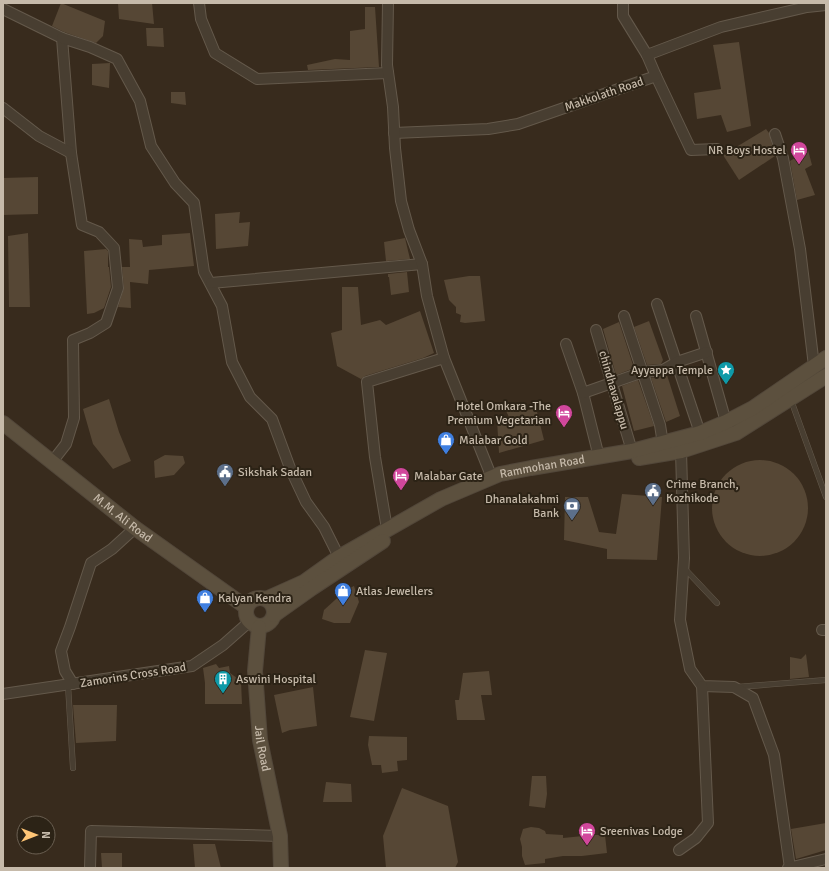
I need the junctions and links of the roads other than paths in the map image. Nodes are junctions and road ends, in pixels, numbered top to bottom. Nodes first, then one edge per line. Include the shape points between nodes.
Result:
1 (199, 3) edge
2 (388, 3) edge
3 (624, 3) edge
4 (826, 4) edge
5 (3, 9) edge
6 (62, 38) junction
7 (647, 56) junction
8 (388, 73) junction
9 (656, 76) junction
10 (3, 108) edge
11 (394, 133) junction
12 (775, 134) dead end
13 (717, 150) dead end
14 (71, 153) junction
15 (422, 264) junction
16 (210, 283) junction
17 (657, 304) dead end
18 (624, 316) dead end
19 (696, 316) dead end
20 (596, 330) dead end
21 (566, 344) dead end
22 (707, 352) junction
23 (444, 358) junction
24 (677, 362) junction
25 (820, 362) edge
26 (643, 372) junction
27 (826, 376) edge
28 (612, 382) junction
29 (583, 393) junction
30 (791, 399) junction
31 (726, 422) junction
32 (3, 423) edge
33 (706, 435) junction
34 (663, 444) junction
35 (632, 451) junction
36 (681, 451) junction
37 (599, 457) junction
38 (52, 462) junction
39 (492, 478) junction
40 (826, 497) edge
41 (135, 528) junction
42 (387, 529) junction
43 (339, 557) junction
44 (684, 568) junction
45 (266, 599) junction
46 (717, 603) dead end
47 (246, 607) junction
48 (274, 615) junction
49 (254, 625) junction
50 (826, 680) edge
51 (70, 684) junction
52 (702, 686) junction
53 (734, 687) junction
54 (3, 694) edge
55 (73, 768) dead end
56 (280, 836) junction
57 (679, 850) dead end
58 (826, 859) edge
59 (90, 868) edge
60 (281, 868) edge
61 (789, 868) edge

1 - 8 street via 201,19 215,53 257,79
2 - 8 street
3 - 7 street, Makkolath Road via 624,16
4 - 7 street via 721,27
5 - 6 street
6 - 14 street
6 - 16 street via 117,59 140,101 151,146 175,182 194,203 204,272
7 - 9 street, Makkolath Road
8 - 11 street
9 - 11 street, Makkolath Road via 518,124 488,129
9 - 13 street via 691,150
10 - 14 street via 39,136
11 - 15 street via 401,201
12 - 25 street via 783,158
14 - 38 street via 82,225 99,232 114,248 118,288 106,323 73,340 74,418 66,444
15 - 16 street
15 - 23 street via 427,296
16 - 43 street via 222,306 232,362 250,397 272,419 306,502 324,527
17 - 24 street
18 - 26 street
19 - 22 street
20 - 28 street, chindhavalappu
21 - 29 street
22 - 24 street
22 - 31 street
23 - 39 street
23 - 42 street via 367,382 375,457
24 - 26 street via 663,370
24 - 33 street
25 - 31 main road, Rammohan Road via 753,408
26 - 28 street
26 - 34 street via 660,425
27 - 30 main road, Rammohan Road
28 - 29 street
28 - 35 street, chindhavalappu
29 - 37 street
30 - 33 main road, Rammohan Road via 736,433
30 - 40 lane
31 - 33 main road, Rammohan Road
32 - 38 main road, M.M. Ali Road
33 - 34 main road, Rammohan Road
33 - 36 main road, Rammohan Road
34 - 35 main road, Rammohan Road
35 - 37 main road, Rammohan Road
36 - 44 street
36 - 48 main road, Rammohan Road via 503,482 443,506 389,537
37 - 39 main road, Rammohan Road via 500,474
38 - 41 main road, M.M. Ali Road
39 - 42 main road, Rammohan Road via 441,499
41 - 47 main road, M.M. Ali Road
41 - 51 street via 91,564 61,651
42 - 43 main road, Rammohan Road
43 - 45 main road, Rammohan Road via 304,582
44 - 46 lane
44 - 52 street via 680,620 690,669
45 - 47 main road via 252,600
45 - 48 main road via 273,606
47 - 49 main road via 245,614
48 - 49 main road via 266,626
49 - 51 street, Zamorins Cross Road via 192,666
49 - 56 main road, Jail Road via 260,740
50 - 53 lane
51 - 54 street, Zamorins Cross Road
51 - 55 lane
52 - 53 street
52 - 57 street via 708,823 696,838
53 - 61 street via 753,698 774,755
56 - 59 street via 91,831
56 - 60 main road, Jail Road
58 - 61 street

